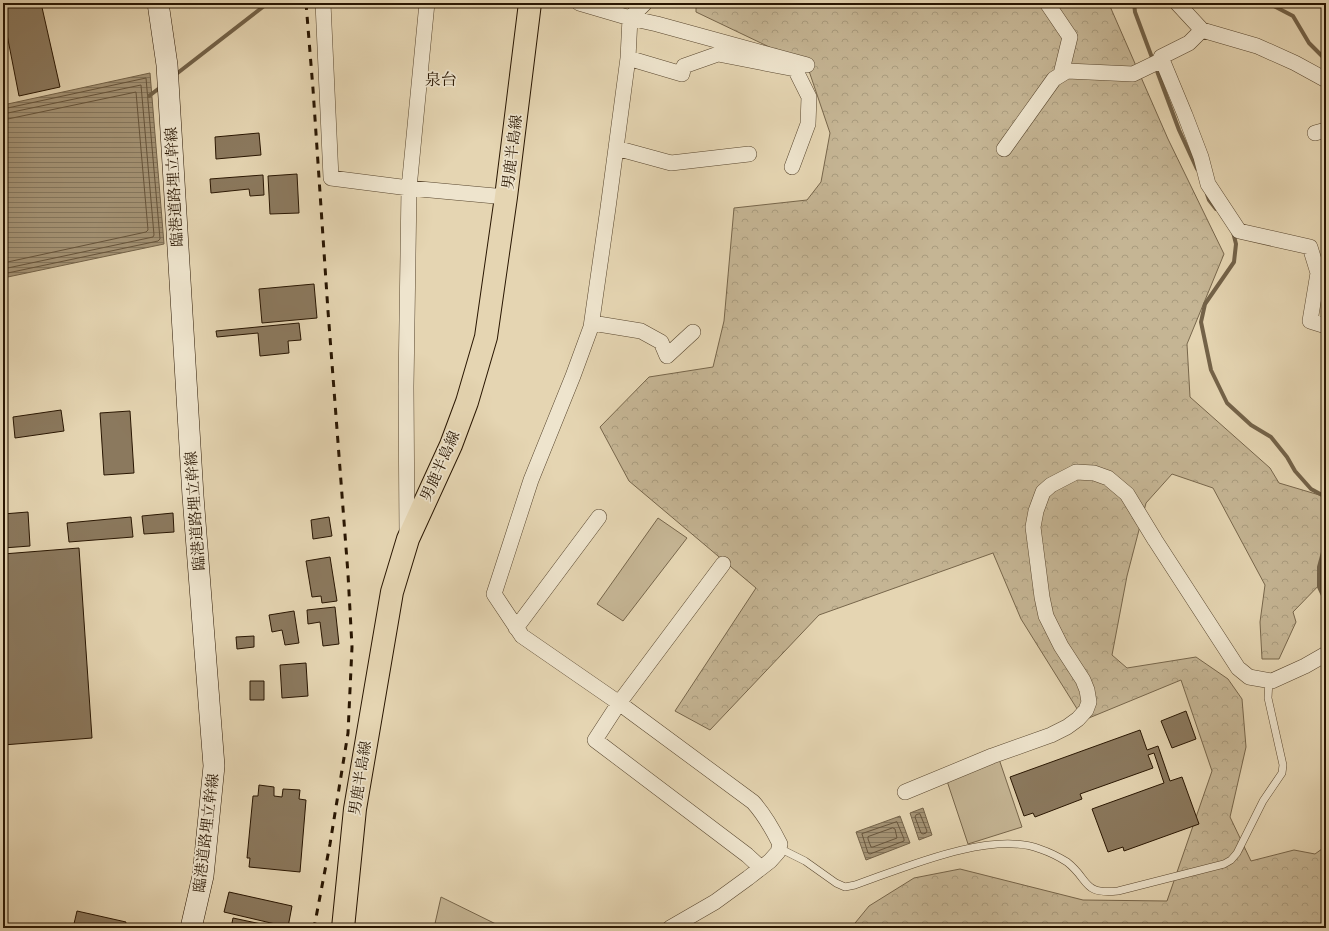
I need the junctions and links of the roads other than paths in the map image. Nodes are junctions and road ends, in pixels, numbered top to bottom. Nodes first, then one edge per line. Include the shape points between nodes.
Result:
1 (158, 3) edge
2 (323, 3) edge
3 (427, 3) edge
4 (530, 3) edge
5 (579, 3) edge
6 (645, 3) edge
7 (1047, 3) edge
8 (1177, 3) edge
9 (630, 18) junction
10 (1202, 30) junction
11 (628, 58) junction
12 (1156, 63) junction
13 (807, 65) dead end
14 (1061, 74) junction
15 (1326, 80) edge
16 (616, 148) junction
17 (1004, 148) dead end
18 (749, 154) dead end
19 (792, 167) dead end
20 (410, 188) junction
21 (506, 196) junction
22 (592, 323) junction
23 (1326, 326) edge
24 (693, 332) dead end
25 (599, 517) dead end
26 (408, 539) junction
27 (723, 564) dead end
28 (516, 628) junction
29 (1326, 654) edge
30 (1269, 680) junction
31 (619, 703) junction
32 (905, 792) dead end
33 (779, 848) junction
34 (761, 868) junction
35 (191, 928) edge
36 (343, 928) edge
37 (670, 928) edge

1 - 35 street, 臨港道路埋立幹線 via 168,92 192,480 214,766 203,876
2 - 20 street via 331,178
3 - 20 street
4 - 21 main road, 男鹿半島線
5 - 9 street
6 - 9 street
7 - 14 street via 1070,37
8 - 10 street
9 - 11 street
9 - 13 street
10 - 12 street via 1189,43 1161,57
10 - 15 street via 1257,46
11 - 16 street
11 - 19 street via 682,74 684,66 718,54 795,69 809,97 808,124
12 - 14 street via 1133,74 1067,71
12 - 23 street via 1199,150 1208,184 1239,231 1310,247 1318,273 1310,321
14 - 17 street via 1054,78
16 - 18 street via 671,163
16 - 22 street
20 - 21 street
20 - 26 street via 406,388
21 - 26 main road, 男鹿半島線 via 486,338 462,417
22 - 24 street via 641,331 661,342 667,356
22 - 28 street via 531,480 494,594
25 - 28 street
26 - 36 main road, 男鹿半島線 via 392,592 372,707 355,809
27 - 31 street
28 - 31 street via 522,636
29 - 30 street via 1305,666 1272,681
30 - 32 street via 1249,677 1238,668 1127,494 1108,478 1094,472 1076,472 1043,492 1033,527 1046,616 1061,646 1083,680 1089,702 1086,710 1067,727 1051,735
30 - 33 lane via 1268,698 1283,765 1282,772 1263,800 1237,853 1224,864 1118,892 1104,893 1090,888 1067,862 1056,856 1022,844 1007,843 947,853 845,887 824,876 805,861
31 - 33 street via 753,802 773,830 780,844
31 - 34 street via 595,740
33 - 34 street
34 - 37 street via 715,902

